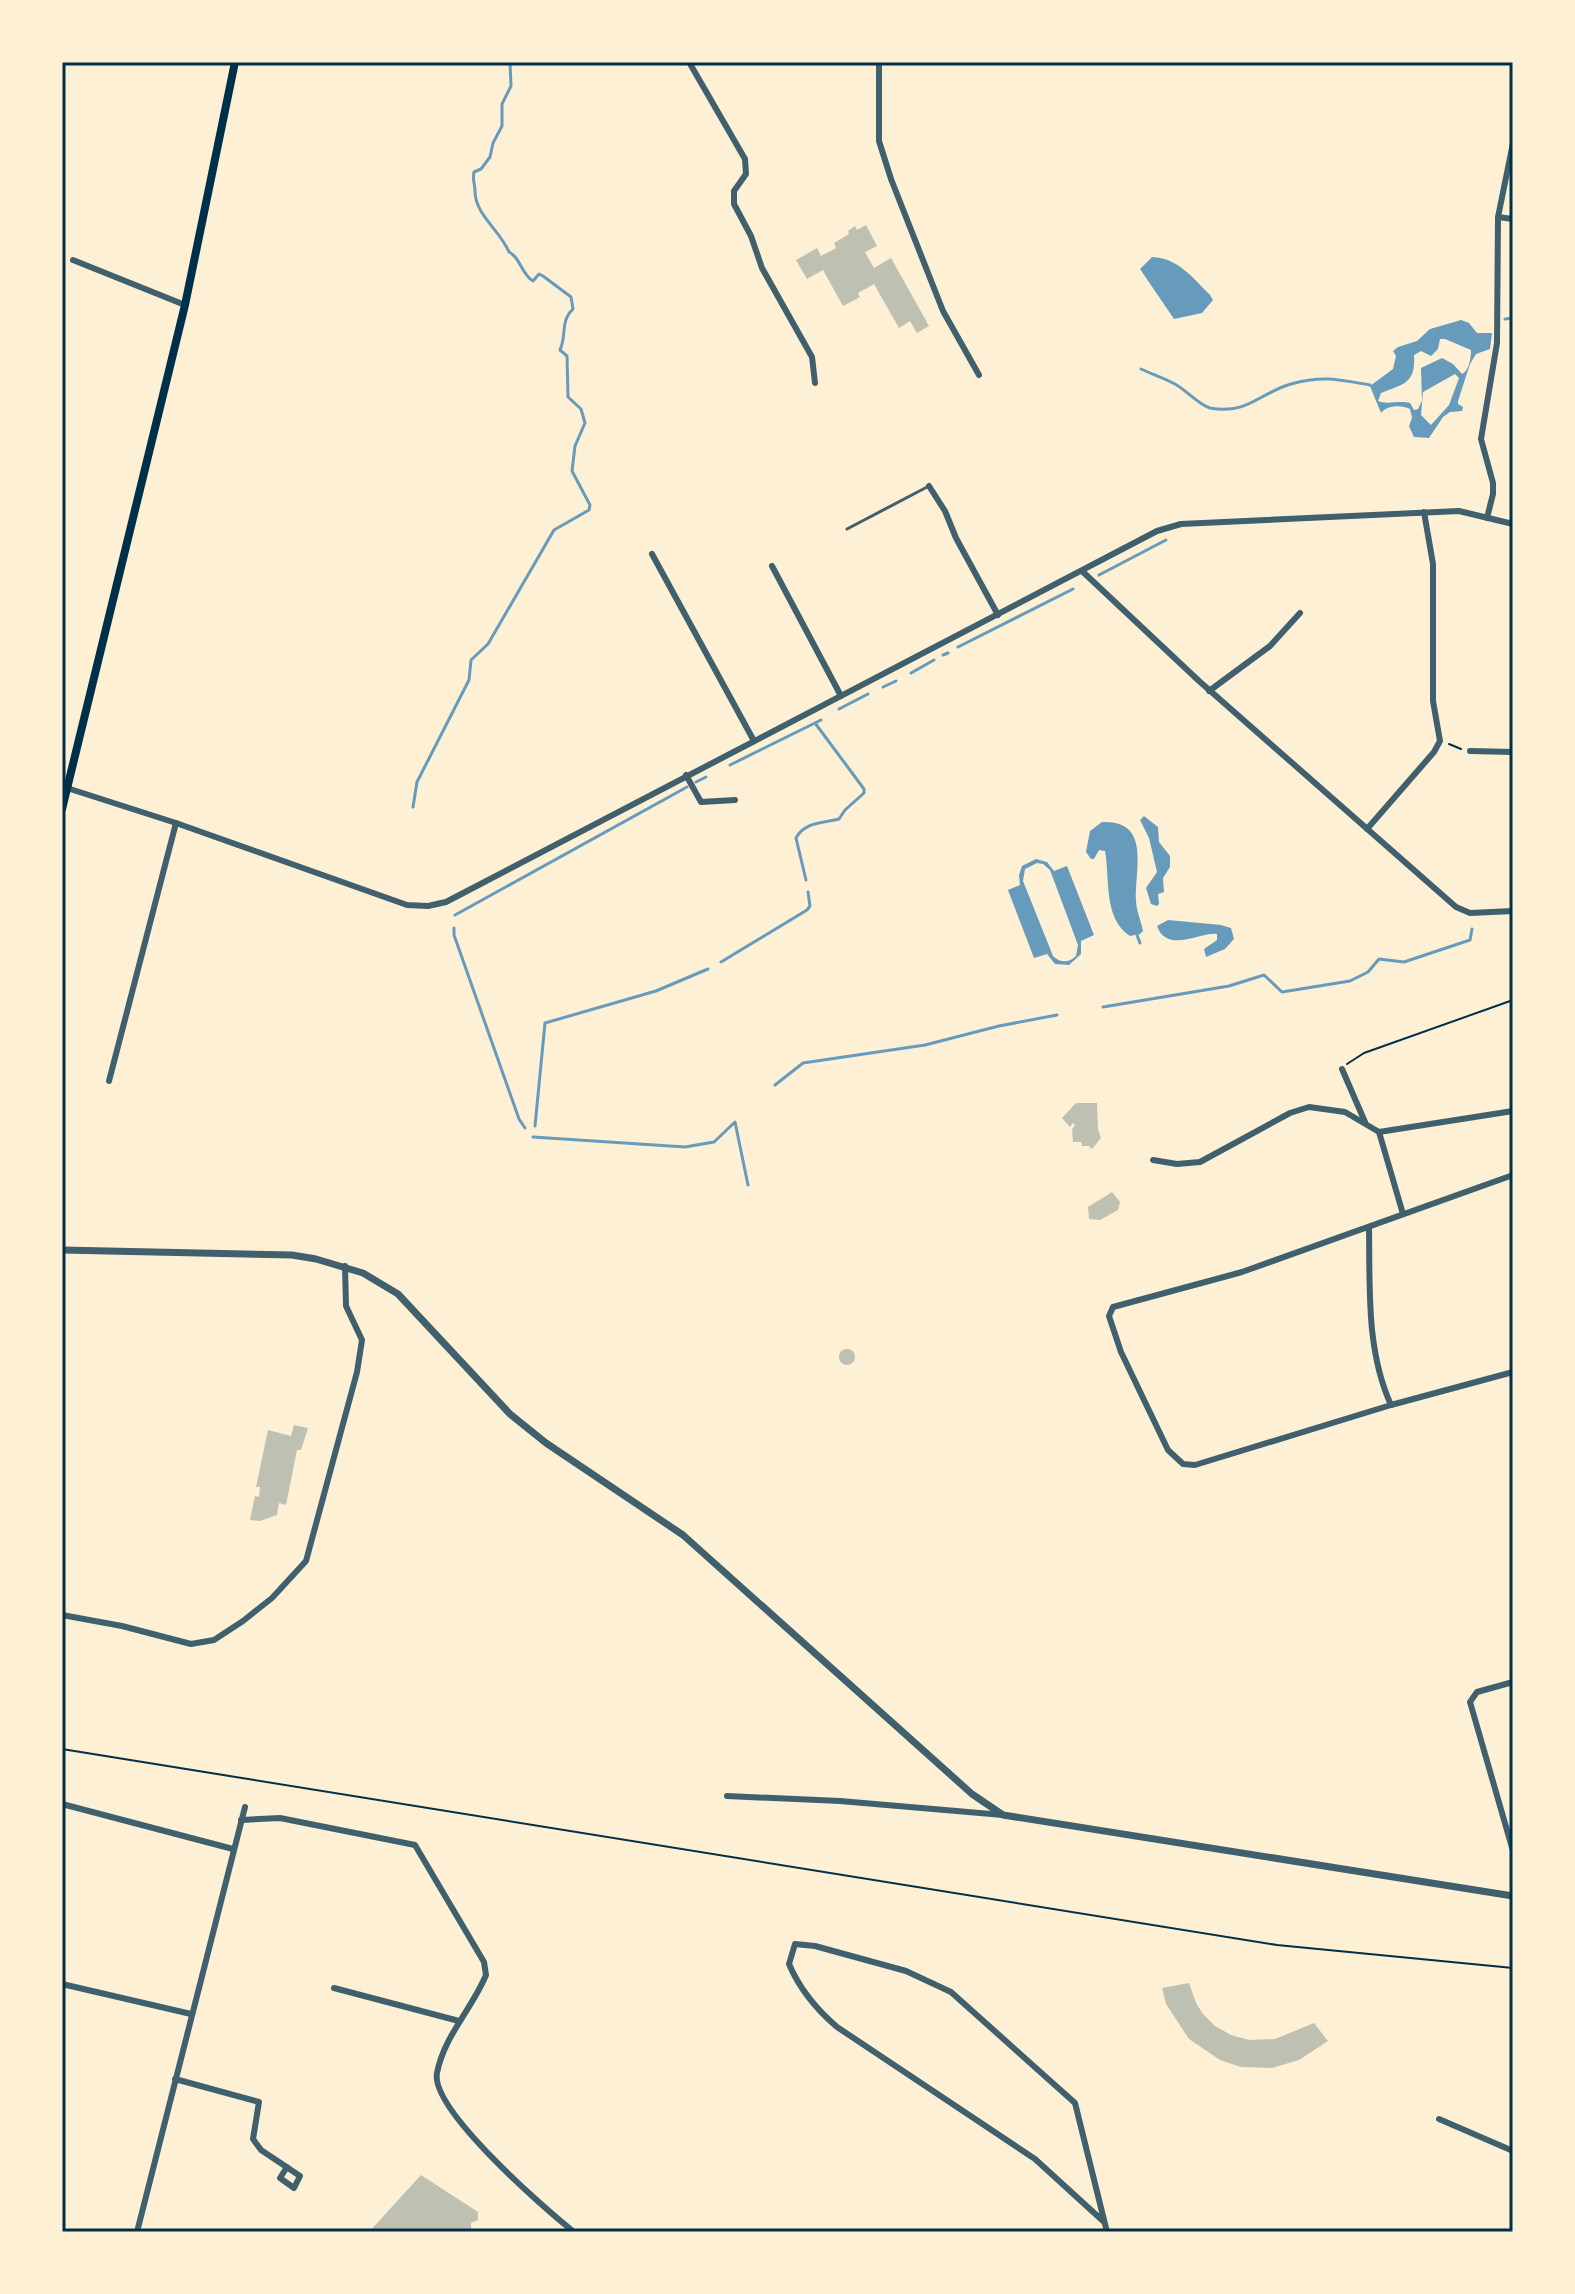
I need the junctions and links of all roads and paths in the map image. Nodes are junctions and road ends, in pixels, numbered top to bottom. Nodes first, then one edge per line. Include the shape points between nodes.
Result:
1 (235, 62) edge
2 (689, 62) edge
3 (879, 62) edge
4 (1513, 143) edge
5 (1498, 217) junction
6 (1513, 219) edge
7 (73, 260) dead end
8 (185, 305) junction
9 (979, 375) dead end
10 (815, 383) dead end
11 (929, 486) joint
12 (1424, 512) junction
13 (1487, 518) junction
14 (1513, 524) edge
15 (847, 529) dead end
16 (652, 554) dead end
17 (772, 566) dead end
18 (1082, 571) junction
19 (1300, 613) dead end
20 (998, 615) junction
21 (1209, 691) junction
22 (841, 696) junction
23 (754, 741) junction
24 (1440, 741) junction
25 (1470, 751) joint
26 (1513, 752) edge
27 (686, 775) junction
28 (67, 788) junction
29 (735, 800) dead end
30 (62, 809) edge
31 (176, 823) junction
32 (1367, 829) junction
33 (1513, 911) edge
34 (1513, 1000) edge
35 (1342, 1069) joint
36 (109, 1081) dead end
37 (1513, 1111) edge
38 (1365, 1122) junction
39 (1379, 1132) junction
40 (1153, 1160) dead end
41 (1513, 1175) edge
42 (1403, 1214) junction
43 (1369, 1228) junction
44 (62, 1250) edge
45 (345, 1266) junction
46 (1513, 1372) edge
47 (1391, 1405) junction
48 (62, 1615) edge
49 (1513, 1682) edge
50 (62, 1749) edge
51 (727, 1796) dead end
52 (62, 1804) edge
53 (245, 1807) dead end
54 (1003, 1815) junction
55 (241, 1820) junction
56 (1511, 1838) edge
57 (233, 1849) junction
58 (1513, 1851) edge
59 (1513, 1896) edge
60 (1513, 1968) edge
61 (62, 1984) edge
62 (334, 1988) dead end
63 (191, 2014) junction
64 (459, 2021) junction
65 (175, 2079) junction
66 (1439, 2119) dead end
67 (1513, 2151) edge
68 (287, 2167) dead end
69 (1103, 2221) junction
70 (137, 2232) edge
71 (574, 2232) edge
72 (1107, 2232) edge

1 - 8 main road
2 - 10 street via 745,159 746,174 734,191 734,204 762,268 812,357
3 - 9 street via 879,141 891,179 943,311
4 - 5 street
5 - 6 street
5 - 13 street via 1497,343 1481,439 1493,483
7 - 8 street
8 - 28 main road
11 - 15 lane
11 - 20 street
12 - 13 street via 1459,511
12 - 18 street via 1181,524
12 - 24 street via 1433,564 1433,701
13 - 14 street
16 - 23 street
17 - 22 street
18 - 20 street
18 - 21 street
19 - 21 street via 1270,646
20 - 22 street
21 - 32 street
22 - 23 street
23 - 27 street
24 - 25 path
24 - 32 street
25 - 26 street
27 - 29 street via 701,802
27 - 31 street via 446,902 428,906 407,905
28 - 30 main road
28 - 31 street
31 - 36 street
32 - 33 street via 1456,907 1470,913
34 - 35 path via 1364,1053
35 - 38 street
37 - 39 street
38 - 39 street
38 - 40 street via 1345,1112 1309,1107 1200,1162
39 - 42 street
41 - 42 street
42 - 43 street
43 - 47 street via 1372,1333
43 - 47 street via 1242,1272 1113,1307 1109,1316 1168,1450 1183,1464 1195,1465
44 - 45 street via 262,1253
45 - 48 street via 346,1306 362,1340 306,1561 272,1598 214,1640 191,1644
45 - 54 street via 398,1294 510,1414 683,1535 972,1794
46 - 47 street
49 - 56 street via 1477,1692 1470,1702
50 - 60 path via 1277,1945
51 - 54 street
52 - 57 street
53 - 55 street
54 - 59 street
55 - 57 street
55 - 64 street via 280,1818 415,1845 484,1962 482,1986
56 - 58 street
57 - 63 street
61 - 63 street
62 - 64 street
63 - 65 street
64 - 71 street via 436,2085 464,2127
65 - 68 street via 259,2102 253,2139
65 - 70 street
66 - 67 street
69 - 69 street via 1035,2159 816,2009 789,1964 795,1944 906,1971 951,1992 1075,2103
69 - 72 street

